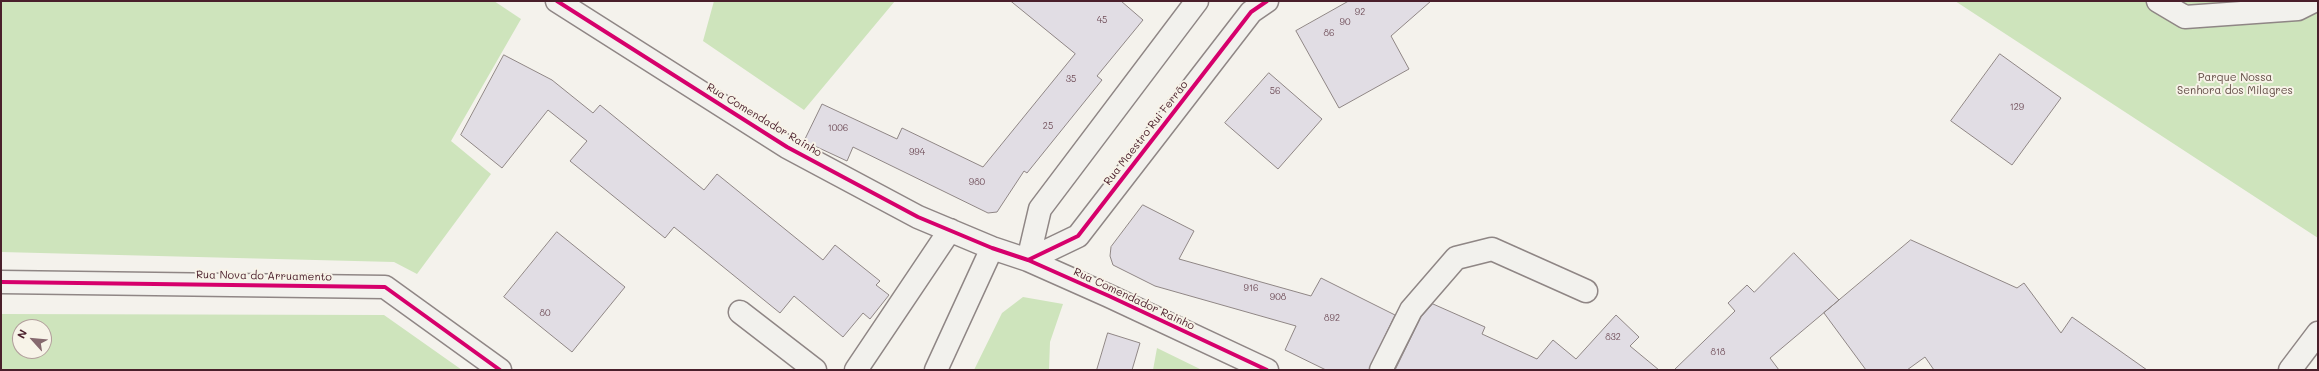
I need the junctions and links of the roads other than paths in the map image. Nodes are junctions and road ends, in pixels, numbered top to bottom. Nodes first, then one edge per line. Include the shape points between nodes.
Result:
1 (557, 1) edge
2 (1198, 1) edge
3 (1266, 1) edge
4 (2158, 1) edge
5 (2314, 1) edge
6 (950, 230) junction
7 (992, 248) junction
8 (1028, 260) junction
9 (1, 282) edge
10 (1586, 292) dead end
11 (740, 312) dead end
12 (2318, 333) edge
13 (500, 370) edge
14 (815, 370) edge
15 (856, 370) edge
16 (936, 370) edge
17 (1267, 370) edge
18 (1381, 370) edge
19 (2290, 370) edge

1 - 6 street, Rua Comendador Raínho via 787,147 918,217
2 - 8 street via 1040,209
3 - 8 street, Rua Maestro Rui Ferrão via 1252,12 1078,236
4 - 5 street via 2185,17 2298,9
6 - 7 street, Rua Comendador Raínho
6 - 15 street
7 - 8 street, Rua Comendador Rainho
7 - 16 street
8 - 17 street, Rua Comendador Rainho
9 - 13 street, Rua Nova do Arruamento via 385,287
10 - 18 street via 1492,249 1456,258 1411,310
11 - 14 street
12 - 19 street

